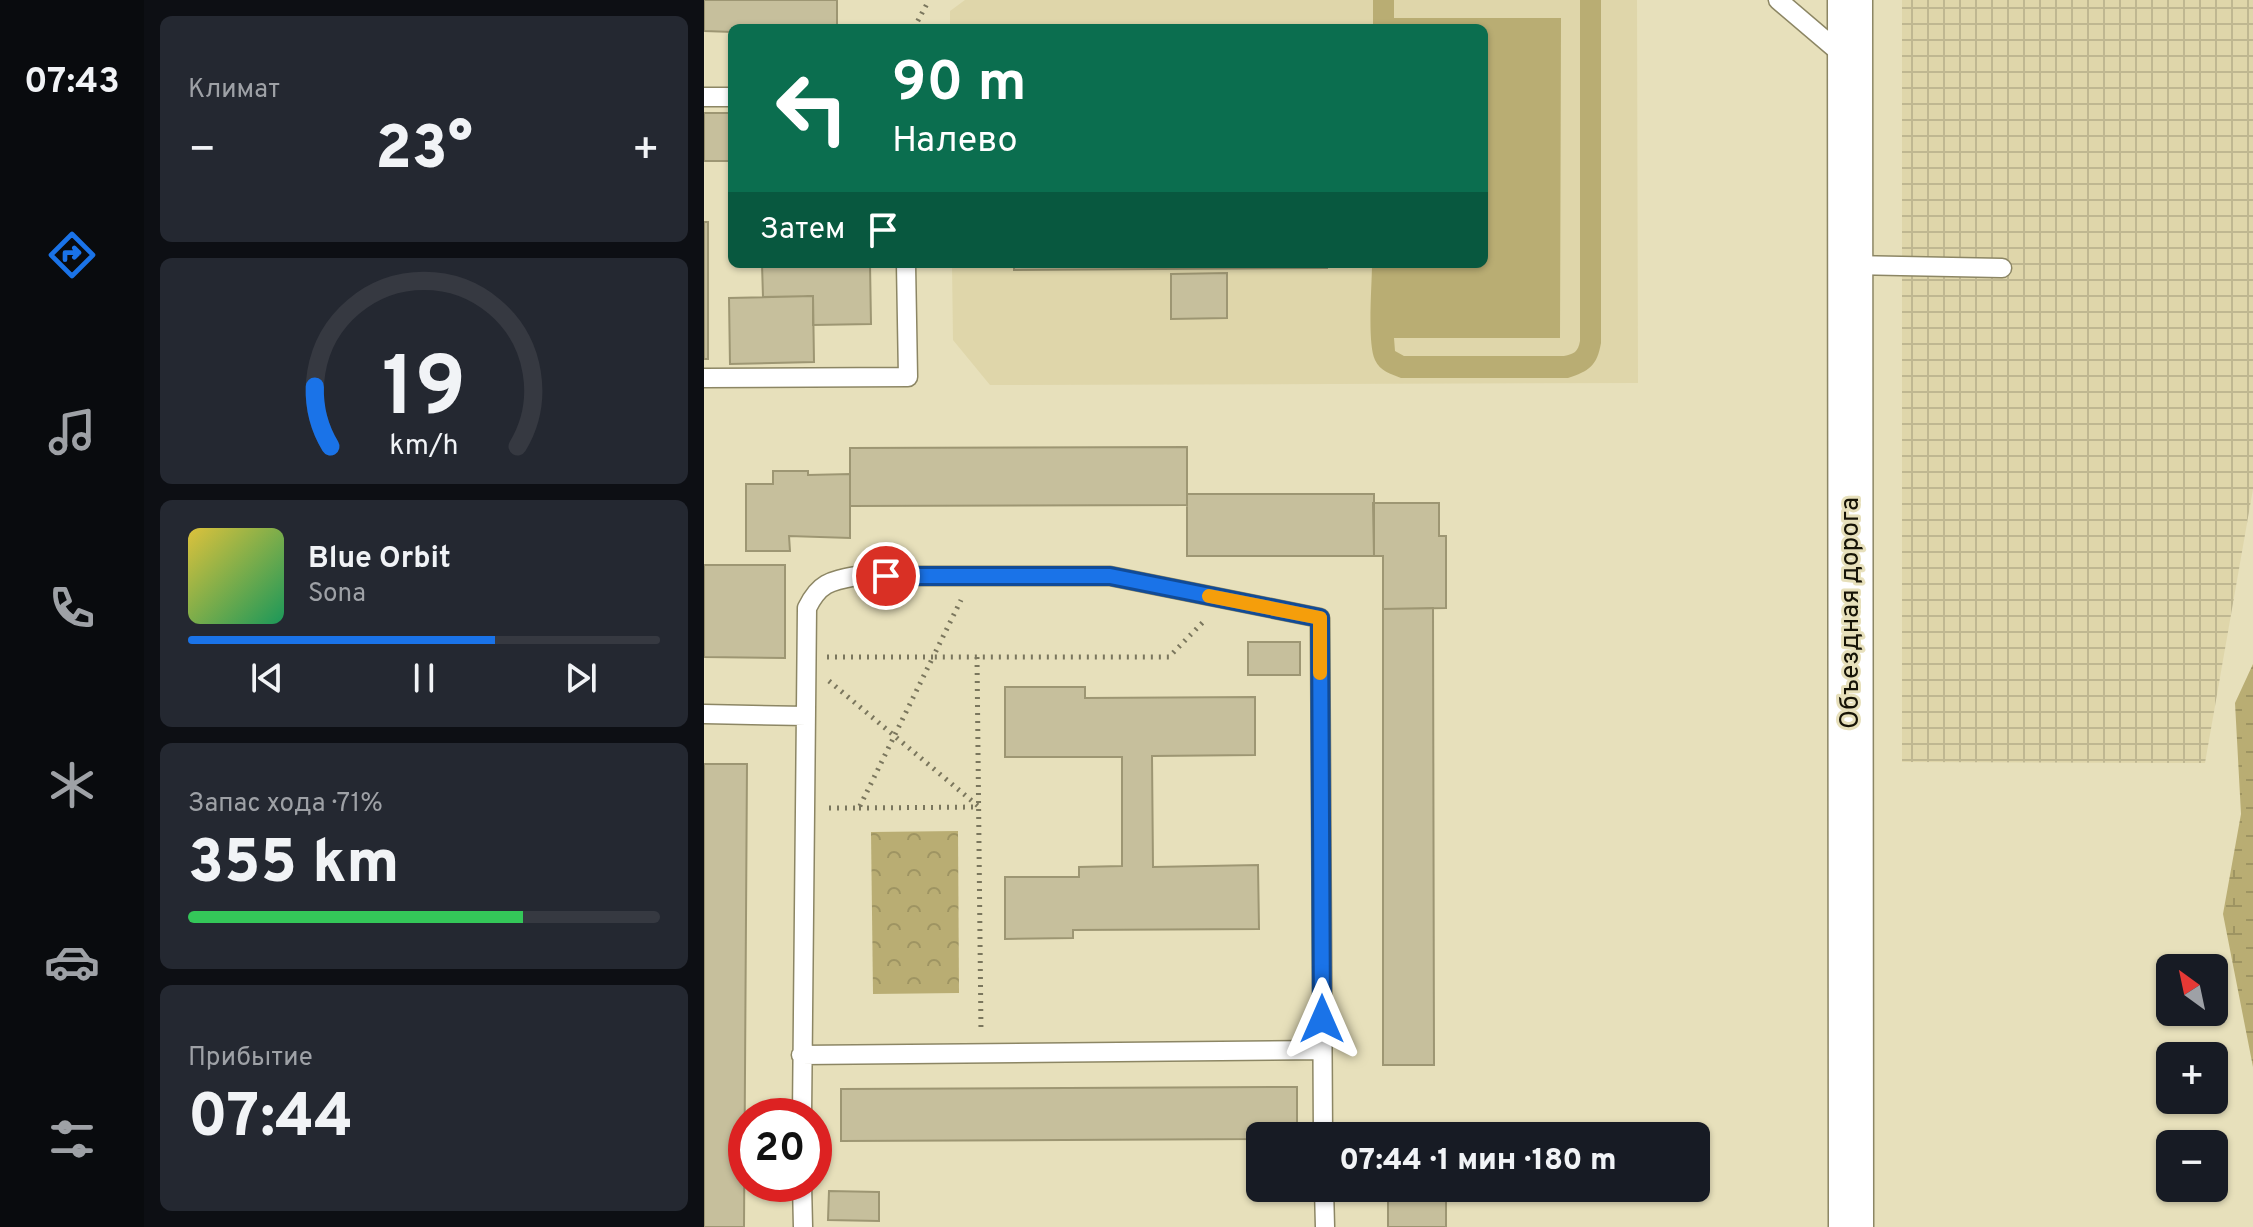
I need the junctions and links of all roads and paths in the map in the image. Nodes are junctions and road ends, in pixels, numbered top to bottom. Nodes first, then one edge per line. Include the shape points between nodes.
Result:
1 (929, 0) edge
2 (1778, 0) edge
3 (1850, 0) edge
4 (916, 24) edge
5 (1850, 61) junction
6 (704, 97) edge
7 (728, 97) edge
8 (1851, 265) junction
9 (906, 268) edge
10 (2002, 268) dead end
11 (704, 378) edge
12 (973, 576) junction
13 (1226, 599) junction
14 (933, 657) junction
15 (977, 657) junction
16 (806, 660) junction
17 (704, 714) edge
18 (806, 716) junction
19 (895, 736) junction
20 (978, 807) junction
21 (804, 808) junction
22 (859, 808) junction
23 (1322, 1050) junction
24 (981, 1053) junction
25 (801, 1055) junction
26 (802, 1098) edge
27 (1323, 1122) edge
28 (802, 1202) edge
29 (1324, 1202) edge
30 (803, 1227) edge
31 (1325, 1227) edge
32 (1851, 1227) edge

1 - 4 path
2 - 5 lane
3 - 5 main road, Объездная дорога
5 - 8 main road, Объездная дорога
6 - 7 lane
8 - 10 lane
8 - 32 main road, Объездная дорога
9 - 11 lane via 908,377
12 - 13 lane via 1110,576
12 - 14 path
12 - 16 lane via 856,576 832,581 816,590 807,608
13 - 15 path via 1169,657
13 - 23 lane via 1320,618
14 - 15 path
14 - 16 path
14 - 19 path
15 - 20 path
16 - 18 lane
16 - 19 path
17 - 18 lane
18 - 21 lane
19 - 20 path
19 - 22 path
20 - 22 path
20 - 24 path
21 - 22 path
21 - 25 lane
23 - 24 lane
23 - 27 lane
24 - 25 lane
25 - 26 lane
28 - 30 lane
29 - 31 lane

